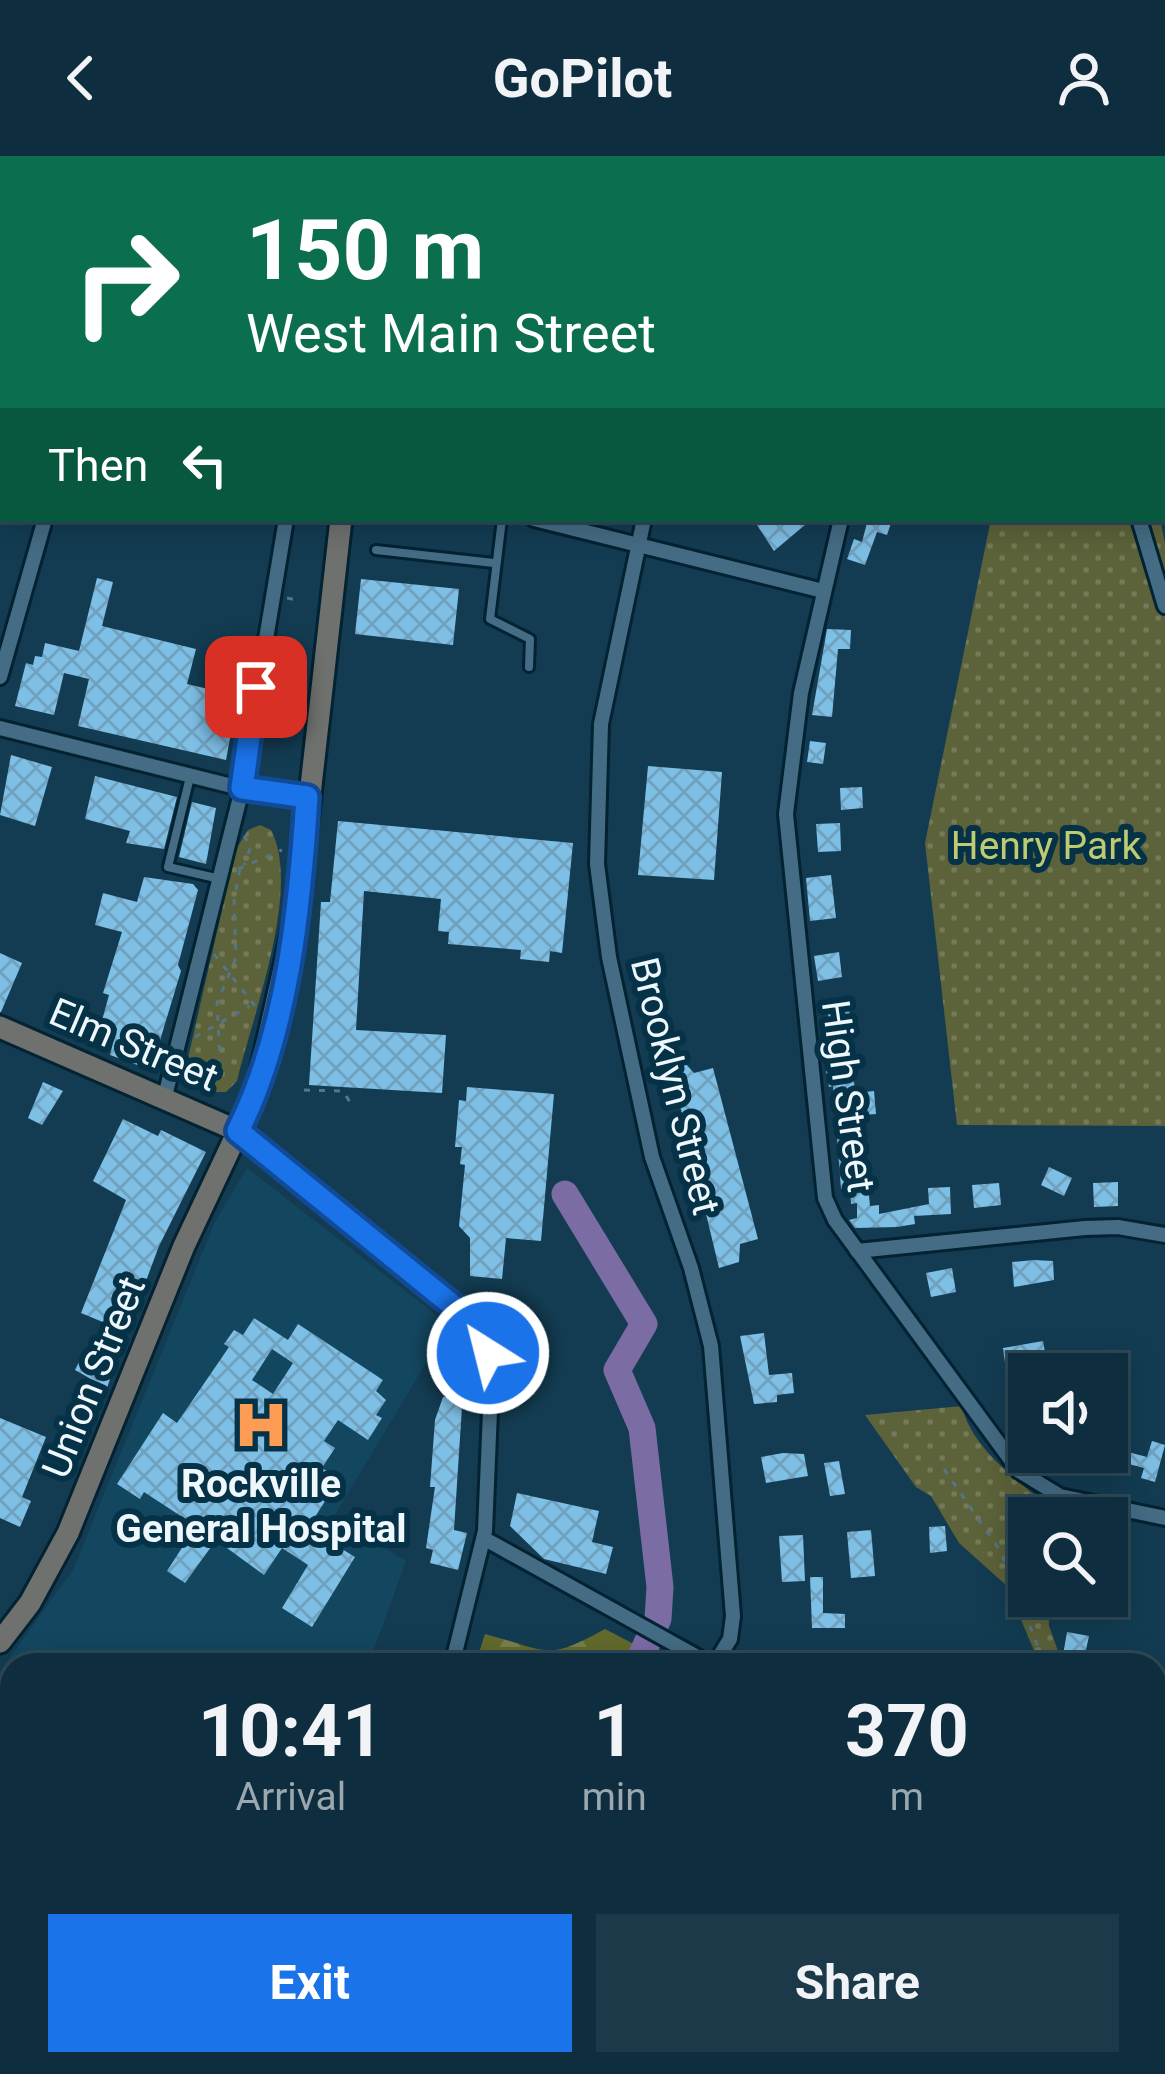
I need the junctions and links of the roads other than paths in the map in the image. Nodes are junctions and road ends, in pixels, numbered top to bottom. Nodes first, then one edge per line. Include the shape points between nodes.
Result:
1 (44, 522) edge
2 (286, 522) edge
3 (341, 522) edge
4 (501, 522) edge
5 (547, 522) edge
6 (644, 522) edge
7 (840, 522) edge
8 (1139, 522) edge
9 (640, 544) junction
10 (376, 550) dead end
11 (494, 563) junction
12 (823, 591) junction
13 (1165, 606) edge
14 (530, 668) dead end
15 (0, 677) edge
16 (0, 728) edge
17 (190, 775) junction
18 (242, 788) junction
19 (307, 797) junction
20 (226, 875) junction
21 (0, 1027) edge
22 (165, 1096) junction
23 (238, 1131) junction
24 (1165, 1235) edge
25 (857, 1251) junction
26 (1165, 1518) edge
27 (484, 1539) junction
28 (0, 1642) edge
29 (455, 1653) edge
30 (691, 1653) edge
31 (721, 1653) edge

1 - 15 street
2 - 18 street
3 - 19 main road, Union Street
4 - 11 lane
5 - 9 street
6 - 9 street, Brooklyn Street
7 - 12 street, High Street
8 - 13 street
9 - 12 street
9 - 31 street, Brooklyn Street via 601,724 596,864 652,1157 711,1346 733,1616
10 - 11 lane
11 - 14 lane via 490,619 530,639
12 - 25 street, High Street via 794,735 786,840 823,1188
16 - 17 street
17 - 18 street
17 - 20 lane via 168,867
18 - 19 street
18 - 20 street
19 - 23 main road, Union Street via 288,963 256,1093
20 - 22 street
21 - 22 main road, Elm Street
22 - 23 main road, Elm Street
23 - 27 street via 480,1335 490,1367
23 - 28 main road, Union Street via 62,1544
24 - 25 street via 1085,1228
25 - 26 street, High Street via 1019,1471 1075,1501
27 - 29 street
27 - 30 street

